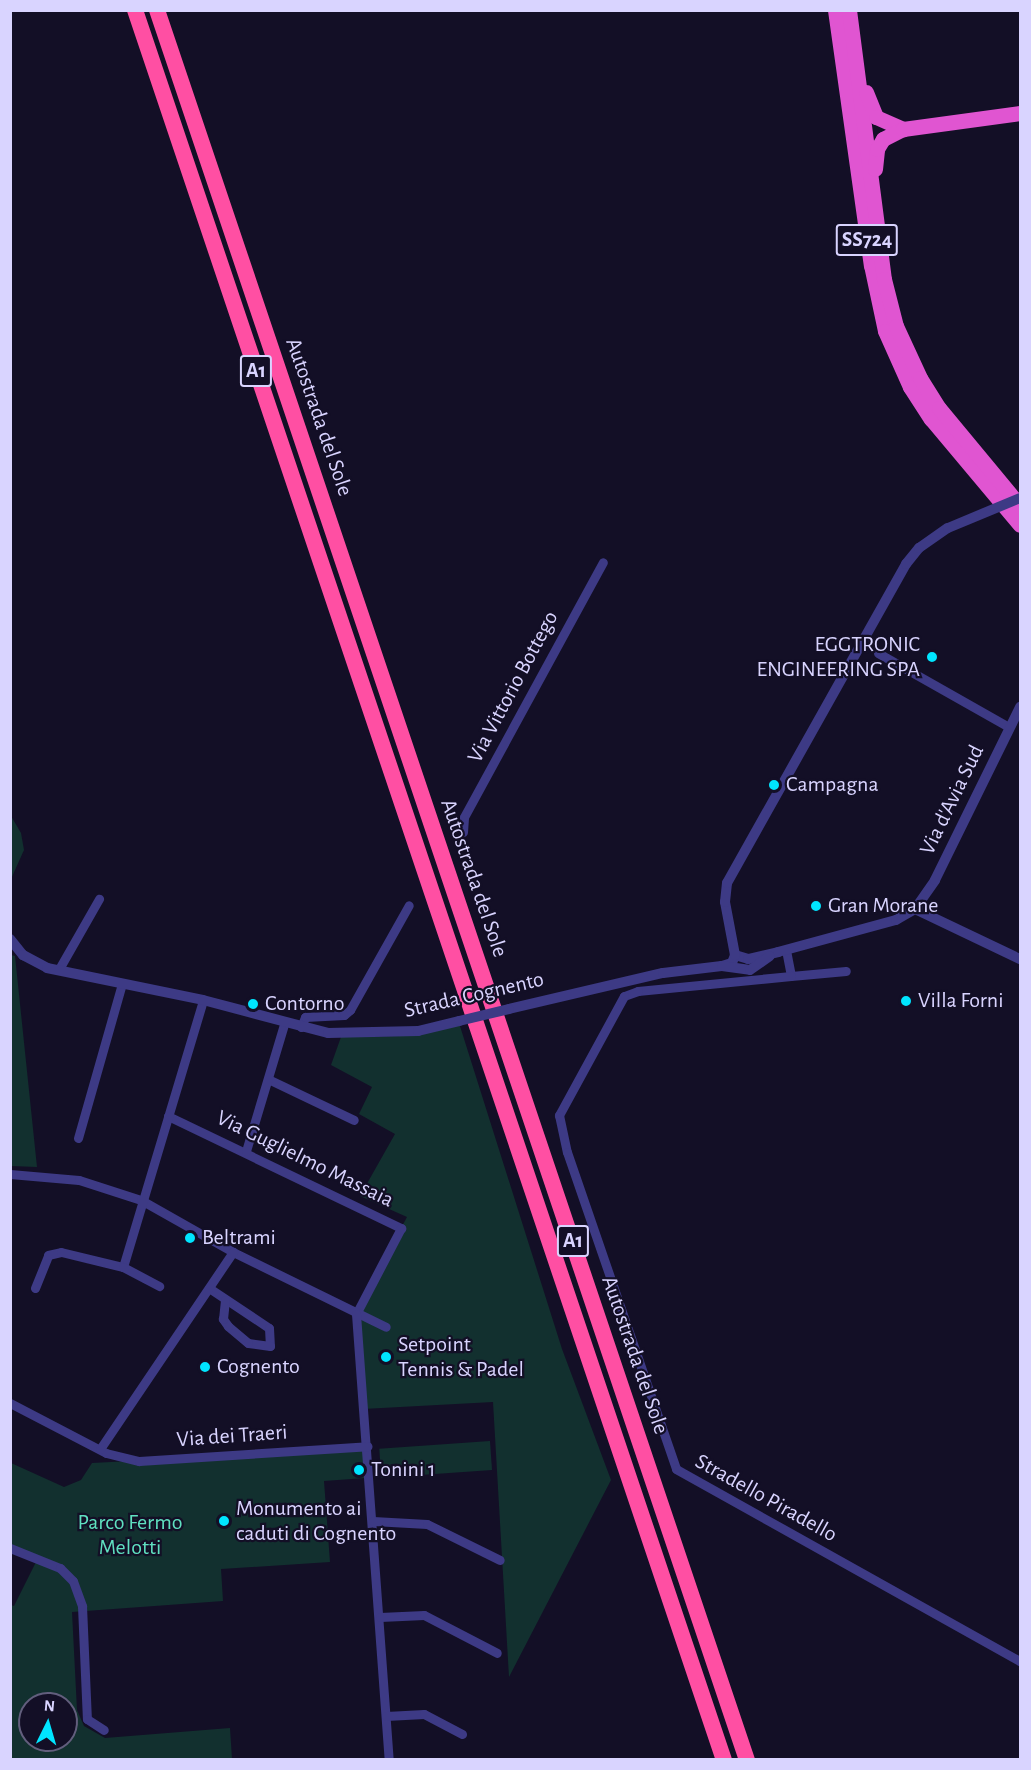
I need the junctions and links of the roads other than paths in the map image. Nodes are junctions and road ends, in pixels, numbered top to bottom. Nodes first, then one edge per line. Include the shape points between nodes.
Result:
1 (135, 10) edge
2 (157, 10) edge
3 (835, 10) edge
4 (849, 10) edge
5 (1020, 113) edge
6 (903, 129) junction
7 (878, 229) junction
8 (962, 438) junction
9 (998, 489) junction
10 (1020, 491) edge
11 (1020, 498) edge
12 (1020, 506) edge
13 (1020, 525) edge
14 (603, 562) dead end
15 (878, 653) dead end
16 (1020, 707) edge
17 (1009, 727) junction
18 (463, 832) dead end
19 (99, 899) dead end
20 (409, 905) dead end
21 (915, 909) junction
22 (10, 939) edge
23 (782, 951) junction
24 (735, 957) junction
25 (1020, 959) edge
26 (722, 966) junction
27 (59, 969) junction
28 (846, 971) dead end
29 (790, 976) junction
30 (122, 984) junction
31 (203, 1000) junction
32 (301, 1027) junction
33 (283, 1028) junction
34 (268, 1079) junction
35 (168, 1116) junction
36 (354, 1120) dead end
37 (78, 1138) dead end
38 (246, 1151) junction
39 (10, 1174) edge
40 (141, 1200) junction
41 (233, 1252) junction
42 (123, 1267) junction
43 (159, 1287) dead end
44 (35, 1288) dead end
45 (209, 1288) junction
46 (225, 1300) junction
47 (356, 1314) junction
48 (386, 1327) dead end
49 (10, 1403) edge
50 (368, 1446) junction
51 (100, 1449) junction
52 (373, 1521) junction
53 (10, 1548) edge
54 (500, 1560) dead end
55 (380, 1617) junction
56 (497, 1653) dead end
57 (1020, 1661) edge
58 (386, 1716) junction
59 (104, 1730) dead end
60 (462, 1734) dead end
61 (389, 1760) edge
62 (724, 1760) edge
63 (747, 1760) edge

1 - 62 highway, Autostrada del Sole / A1
2 - 63 highway, Autostrada del Sole / A1
3 - 9 highway, SS724 via 871,265 885,331 920,403
4 - 6 highway via 872,111 883,123
4 - 7 highway, SS724
5 - 6 highway
6 - 7 highway via 883,139 878,150
7 - 8 highway, SS724 via 896,326 920,378
8 - 9 highway, SS724
8 - 10 highway
9 - 12 highway, SS724
9 - 13 highway, SS724
11 - 24 street, bridge via 948,528 919,548 906,564 727,883 725,902
14 - 18 street, Via Vittorio Bottego via 464,817
15 - 17 street
16 - 17 street, Via d'Avia Sud
17 - 21 street, Via d'Avia Sud via 935,880
19 - 27 street
20 - 32 street via 350,1010 344,1015 305,1017
21 - 23 street, Strada Cognento via 896,920
21 - 25 street
22 - 27 street, Strada Cognento via 34,963
23 - 24 street, Strada Cognento via 748,959
23 - 26 street, Strada Cognento via 750,970
23 - 29 street
24 - 26 street, Strada Cognento
26 - 32 street, Strada Cognento, bridge via 603,984 418,1031 328,1033
27 - 30 street, Strada Cognento
28 - 29 street
29 - 57 street, Stradello Piradello via 638,991 624,996 559,1115 574,1174 676,1469
30 - 31 street, Strada Cognento
30 - 37 street
31 - 33 street, Strada Cognento
31 - 35 street
32 - 33 street, Strada Cognento
33 - 34 street
34 - 36 street
34 - 38 street
35 - 38 street, Via Guglielmo Massaia
35 - 40 street
38 - 47 street, Via Guglielmo Massaia via 401,1228
39 - 40 street via 79,1180
40 - 41 street
40 - 42 street
41 - 45 street
41 - 47 street
42 - 43 street
42 - 44 street via 61,1252 48,1255
45 - 46 street
45 - 51 street
46 - 46 street via 223,1319 228,1326 248,1343 270,1346 269,1328
47 - 48 street
47 - 50 street
49 - 51 street, Via dei Traeri
50 - 51 street, Via dei Traeri via 139,1461
50 - 52 street
52 - 54 street via 427,1524
52 - 55 street
53 - 59 street via 60,1568 73,1581 82,1606 87,1719
55 - 56 street via 424,1615
55 - 58 street
58 - 60 street via 424,1714
58 - 61 street

